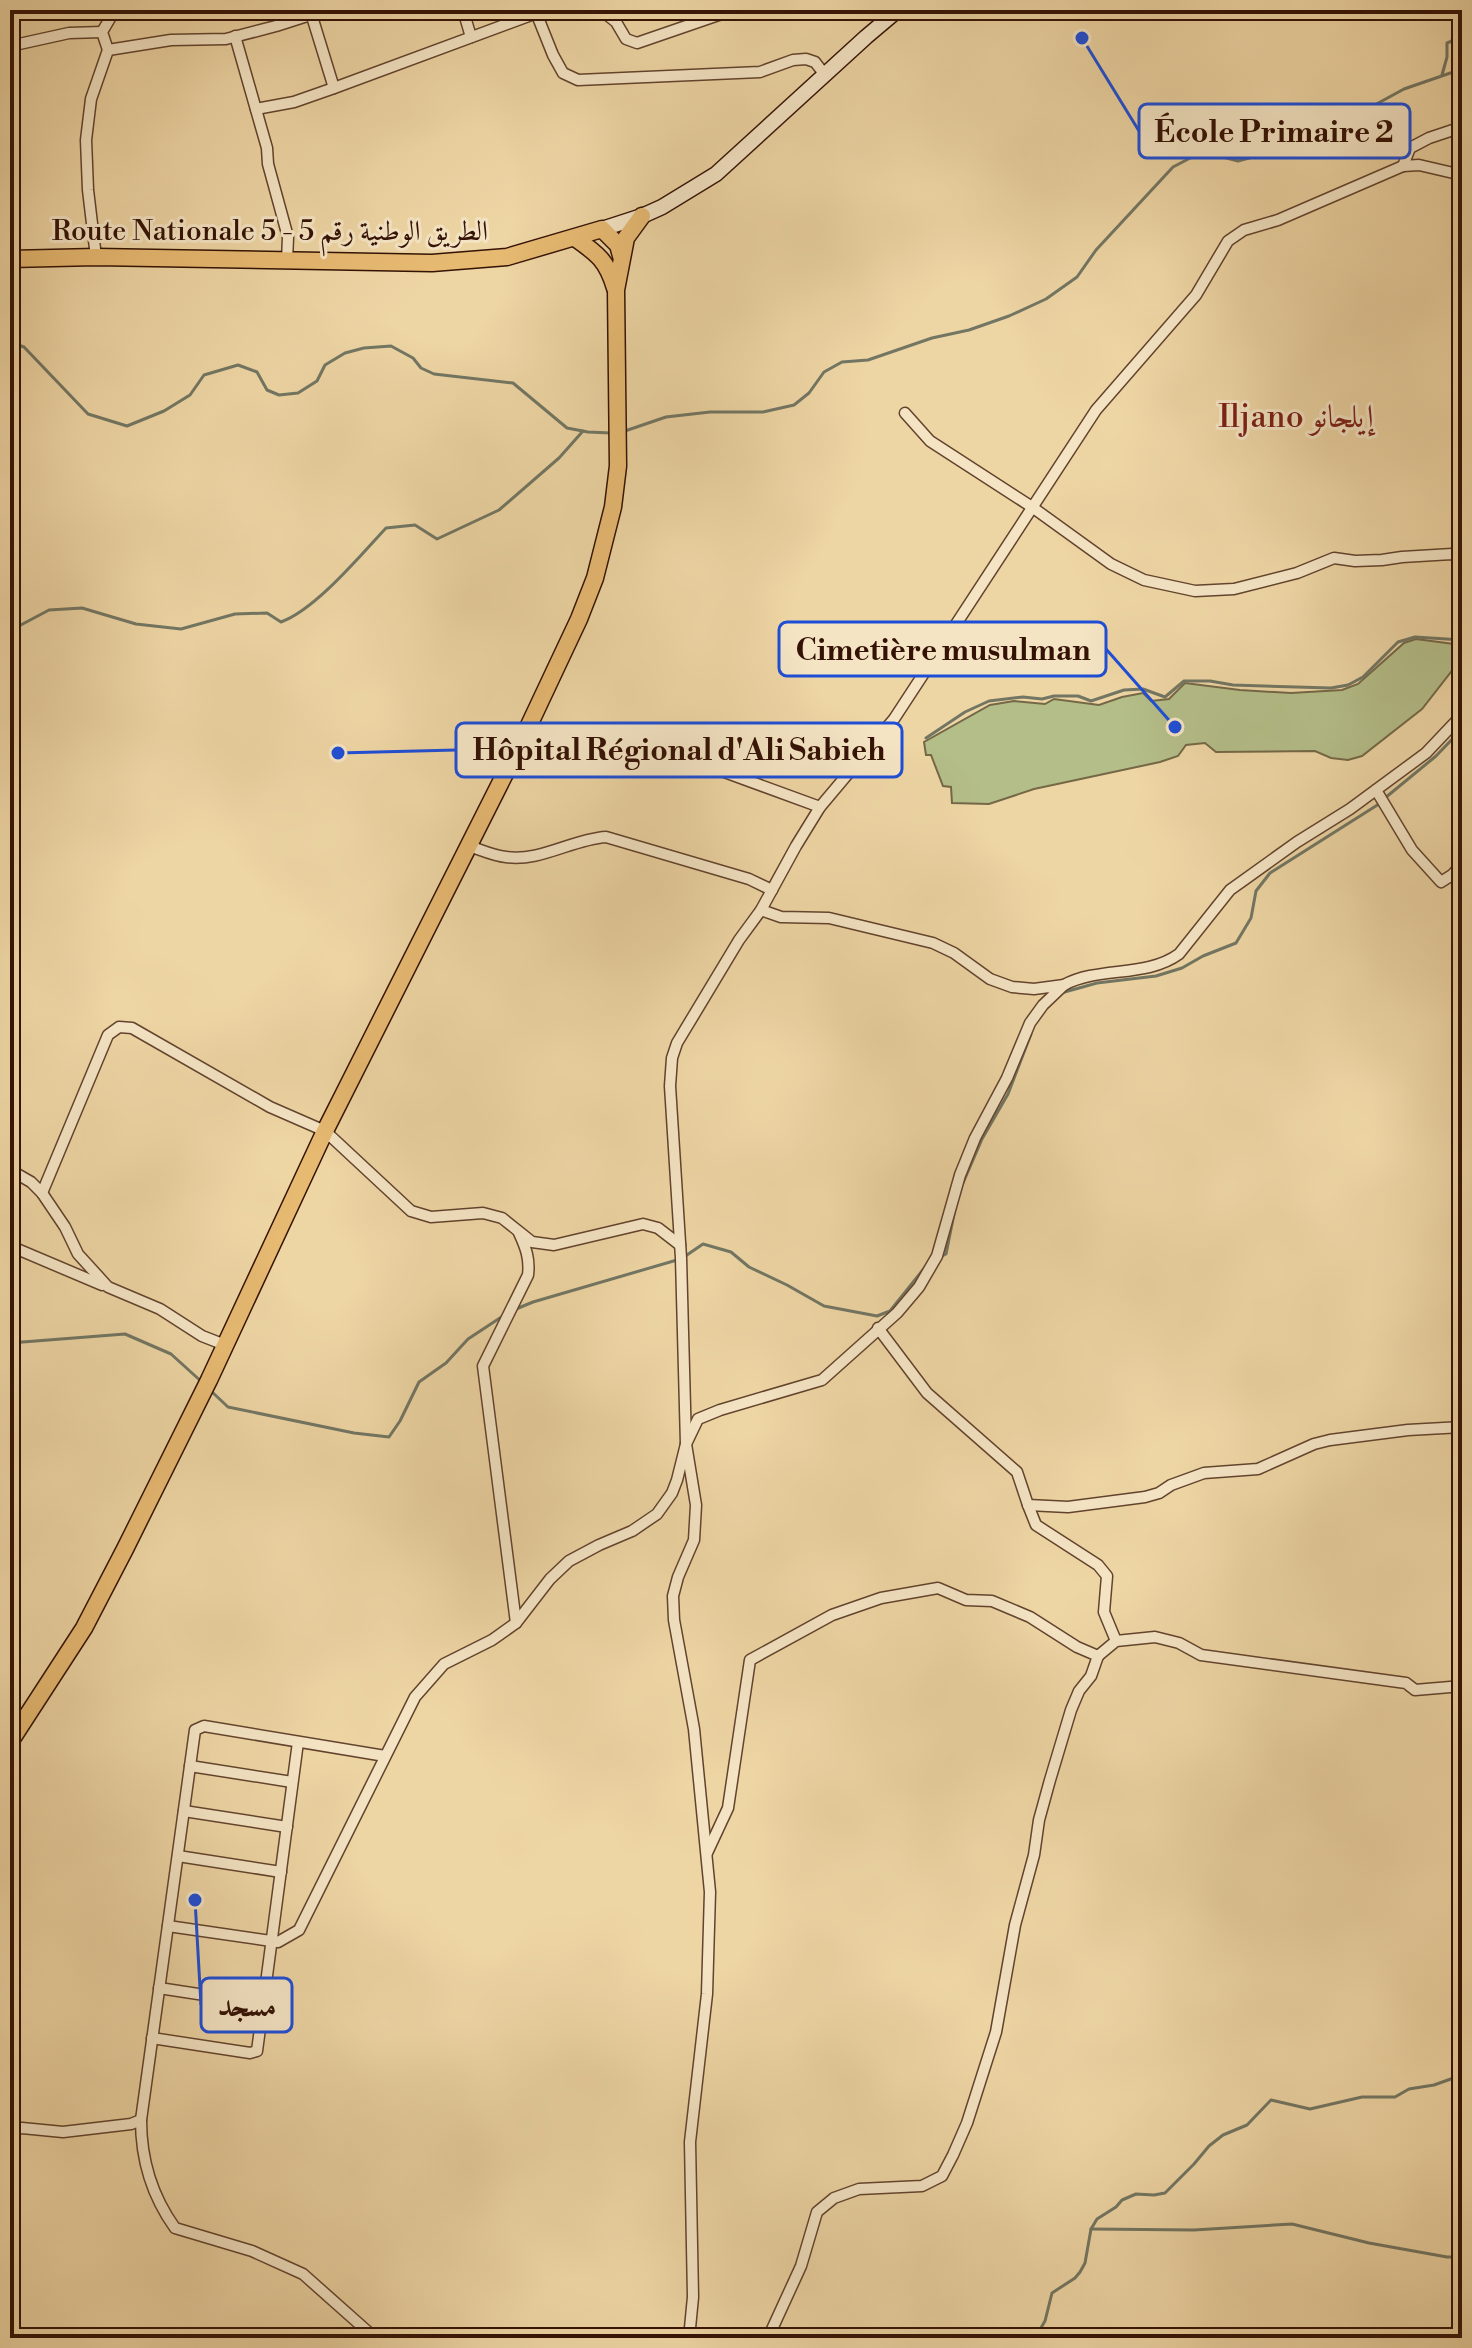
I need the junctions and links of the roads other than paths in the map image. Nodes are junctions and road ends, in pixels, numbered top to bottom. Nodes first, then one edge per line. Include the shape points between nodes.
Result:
1 (120, 10) edge
2 (326, 10) edge
3 (463, 10) edge
4 (601, 10) edge
5 (733, 10) edge
6 (898, 10) edge
7 (539, 11) edge
8 (311, 12) edge
9 (878, 17) edge
10 (102, 32) junction
11 (235, 36) junction
12 (471, 37) junction
13 (10, 46) edge
14 (108, 50) junction
15 (825, 75) junction
16 (334, 88) junction
17 (256, 109) junction
18 (1462, 127) edge
19 (1403, 166) junction
20 (1462, 175) edge
21 (642, 216) junction
22 (602, 229) junction
23 (575, 238) junction
24 (621, 256) junction
25 (96, 257) junction
26 (10, 259) edge
27 (287, 261) junction
28 (616, 290) junction
29 (905, 413) dead end
30 (1032, 507) junction
31 (1462, 565) edge
32 (1462, 715) edge
33 (616, 735) dead end
34 (1376, 790) junction
35 (820, 807) junction
36 (469, 846) junction
37 (1462, 864) edge
38 (772, 890) junction
39 (761, 910) junction
40 (1064, 985) junction
41 (325, 1131) junction
42 (10, 1170) edge
43 (42, 1193) junction
44 (518, 1231) junction
45 (680, 1245) junction
46 (10, 1246) edge
47 (108, 1287) junction
48 (878, 1328) junction
49 (225, 1345) junction
50 (1462, 1427) edge
51 (686, 1444) junction
52 (1028, 1505) junction
53 (516, 1623) junction
54 (1116, 1641) junction
55 (1098, 1656) junction
56 (1462, 1686) edge
57 (10, 1742) edge
58 (298, 1742) junction
59 (385, 1756) junction
60 (190, 1766) junction
61 (292, 1782) junction
62 (184, 1811) junction
63 (287, 1827) junction
64 (706, 1855) junction
65 (178, 1856) junction
66 (281, 1872) junction
67 (168, 1926) junction
68 (272, 1941) junction
69 (159, 1988) junction
70 (263, 2004) junction
71 (152, 2038) junction
72 (141, 2120) junction
73 (10, 2129) edge
74 (375, 2338) edge
75 (685, 2338) edge
76 (768, 2338) edge

1 - 10 street
2 - 8 street
3 - 12 street
4 - 5 street via 626,39 637,43
6 - 9 main road
7 - 12 street
7 - 15 street via 563,73 578,80 760,72 806,59
8 - 11 street
8 - 16 street
9 - 15 main road
10 - 13 street
10 - 14 street
11 - 14 street
11 - 17 street
12 - 16 street
14 - 25 street via 91,99 86,140
15 - 21 main road via 716,174
16 - 17 street
17 - 27 street via 288,237
18 - 19 street via 1410,148
19 - 20 street
19 - 30 street via 1228,241 1196,295 1096,410
21 - 22 main road
21 - 24 main road
22 - 23 main road, Route Nationale 5 - الطريق الوطنية رقم 5
22 - 24 main road
23 - 27 main road, Route Nationale 5 - الطريق الوطنية رقم 5 via 475,261
23 - 28 main road via 600,255
24 - 28 main road
25 - 26 main road, Route Nationale 5 - الطريق الوطنية رقم 5
25 - 27 main road, Route Nationale 5 - الطريق الوطنية رقم 5
28 - 36 main road via 618,466 595,578
29 - 30 street via 930,441
30 - 31 street via 1111,564 1144,580 1195,591 1234,589 1334,558 1452,554
30 - 35 street via 894,719
32 - 34 street via 1426,753
33 - 35 street
34 - 37 street via 1412,850 1441,882
34 - 40 street via 1230,890 1171,960
35 - 38 street
36 - 38 street via 506,857 530,856 606,837
36 - 41 main road
38 - 39 street
39 - 40 street via 781,917 829,918 933,943 1012,987
39 - 45 street via 672,1058
40 - 48 street via 1030,1023 975,1138 937,1256 919,1287
41 - 43 street via 270,1107 132,1028 119,1027 108,1035
41 - 44 street via 411,1211 431,1217 483,1213 502,1218
41 - 49 main road
42 - 43 street
43 - 47 street via 78,1254
44 - 45 street via 532,1242 554,1245 643,1224
44 - 53 street via 527,1249 528,1275 483,1366
45 - 51 street
46 - 47 street
47 - 49 street
48 - 51 street via 822,1380 698,1419
48 - 52 street via 927,1393 1017,1472
49 - 57 main road via 84,1628
50 - 52 street via 1330,1440 1258,1469 1204,1473 1145,1497 1068,1507
51 - 53 street via 672,1493 657,1514 569,1561
51 - 64 street via 696,1505 694,1540 673,1596 674,1620 693,1719
52 - 54 street via 1036,1525 1107,1576 1104,1612
53 - 59 street via 444,1664 415,1697
54 - 55 street
54 - 56 street via 1155,1637 1201,1655 1406,1683 1417,1690
55 - 64 street via 1030,1617 938,1588 881,1598 832,1615 750,1660 728,1808
55 - 76 street via 1071,1710 1050,1780 996,2032 953,2155 942,2176 922,2186 859,2189 834,2198 817,2212 801,2266
58 - 59 street
58 - 60 street via 204,1726 195,1730
58 - 61 street
59 - 68 street via 299,1930
60 - 61 street
60 - 62 street
61 - 63 street
62 - 63 street
62 - 65 street
63 - 66 street
64 - 75 street via 707,1994 690,2142 693,2297
65 - 66 street
65 - 67 street
66 - 68 street
67 - 68 street
67 - 69 street
68 - 70 street
69 - 70 street
69 - 71 street
70 - 71 street via 257,2051
71 - 72 street
72 - 73 street via 63,2132
72 - 74 street via 144,2163 175,2228 252,2251 303,2274

